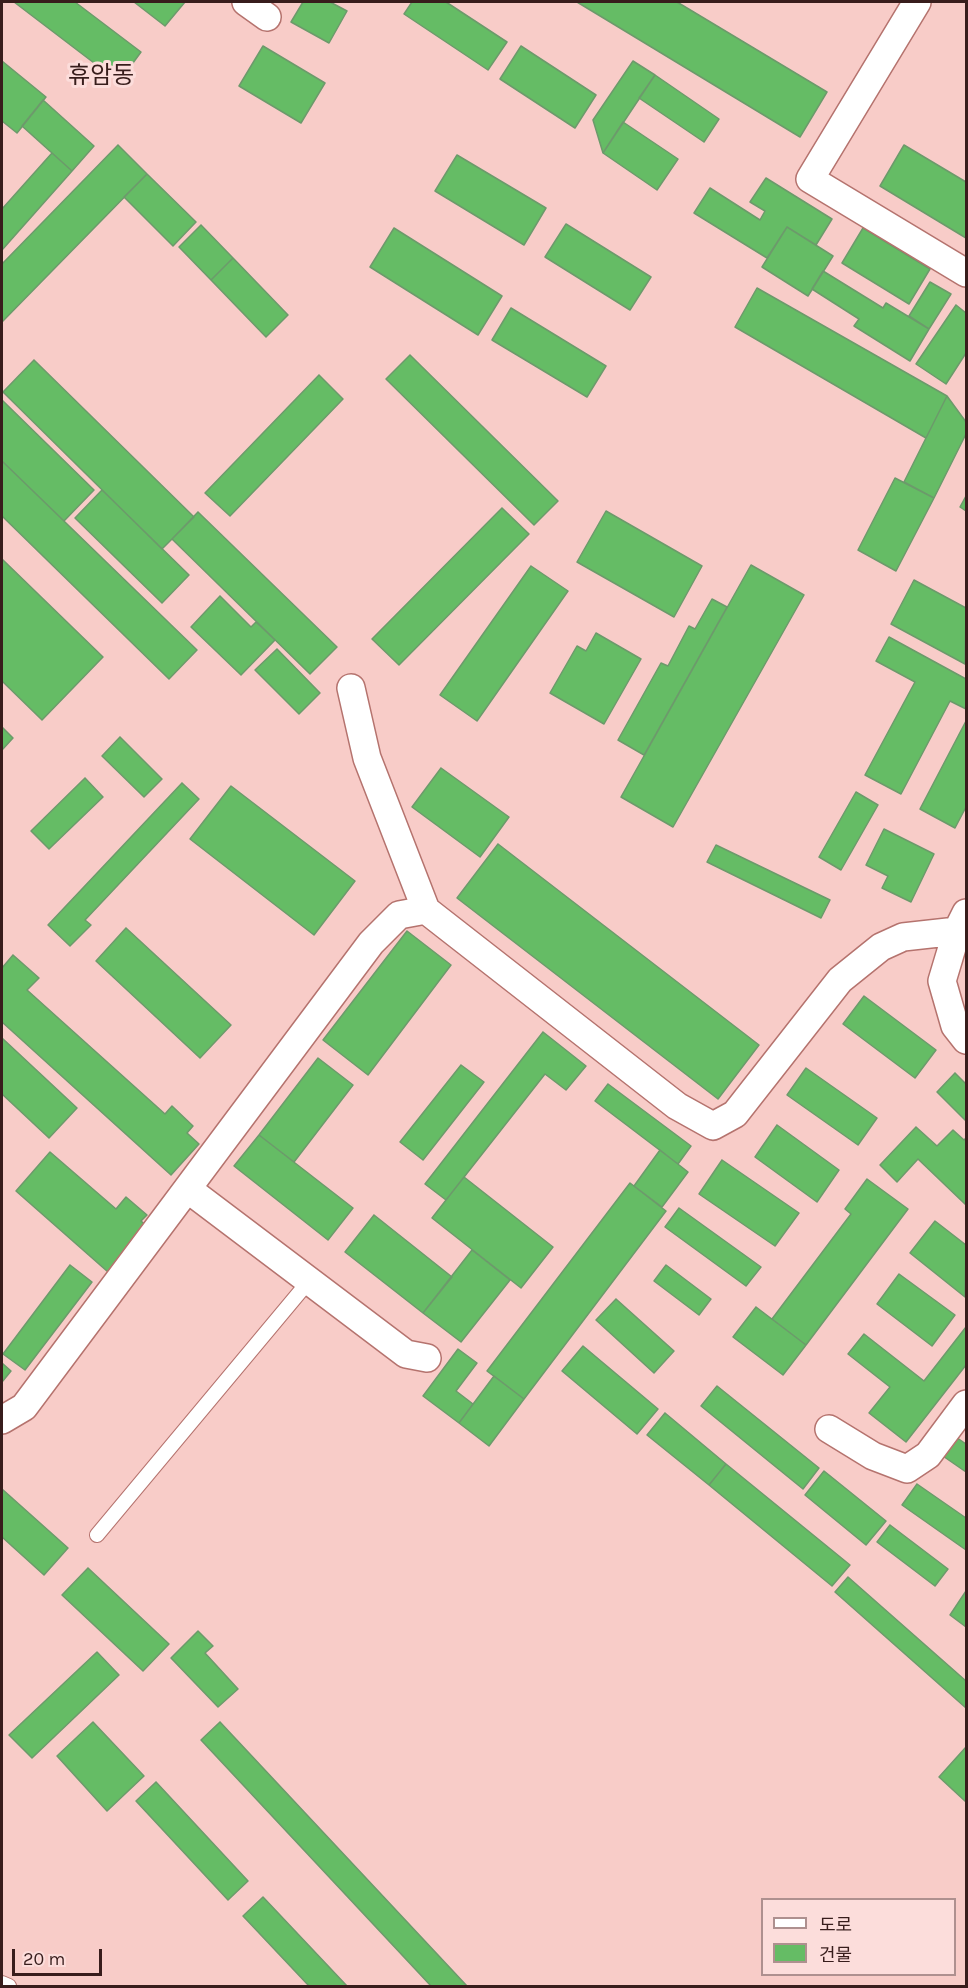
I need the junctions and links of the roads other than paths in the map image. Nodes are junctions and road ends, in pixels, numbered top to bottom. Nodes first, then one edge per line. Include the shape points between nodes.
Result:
1 (917, 2) edge
2 (966, 273) edge
3 (351, 688) dead end
4 (426, 910) junction
5 (962, 922) edge
6 (966, 1040) edge
7 (189, 1190) junction
8 (309, 1281) junction
9 (427, 1358) dead end
10 (966, 1404) edge
11 (2, 1420) edge
12 (829, 1430) dead end
13 (97, 1535) dead end
14 (2, 1983) edge
15 (9, 1986) edge

1 - 2 street via 810,179
3 - 4 street via 368,758
4 - 5 street via 677,1106 712,1126 735,1114 840,980 881,947 903,937
4 - 7 street via 399,915 371,943
5 - 6 street via 942,981 955,1026
7 - 8 street
7 - 11 street via 24,1407
8 - 9 street via 406,1354
8 - 13 lane
10 - 12 street via 928,1455 907,1469 873,1456
14 - 15 lane

